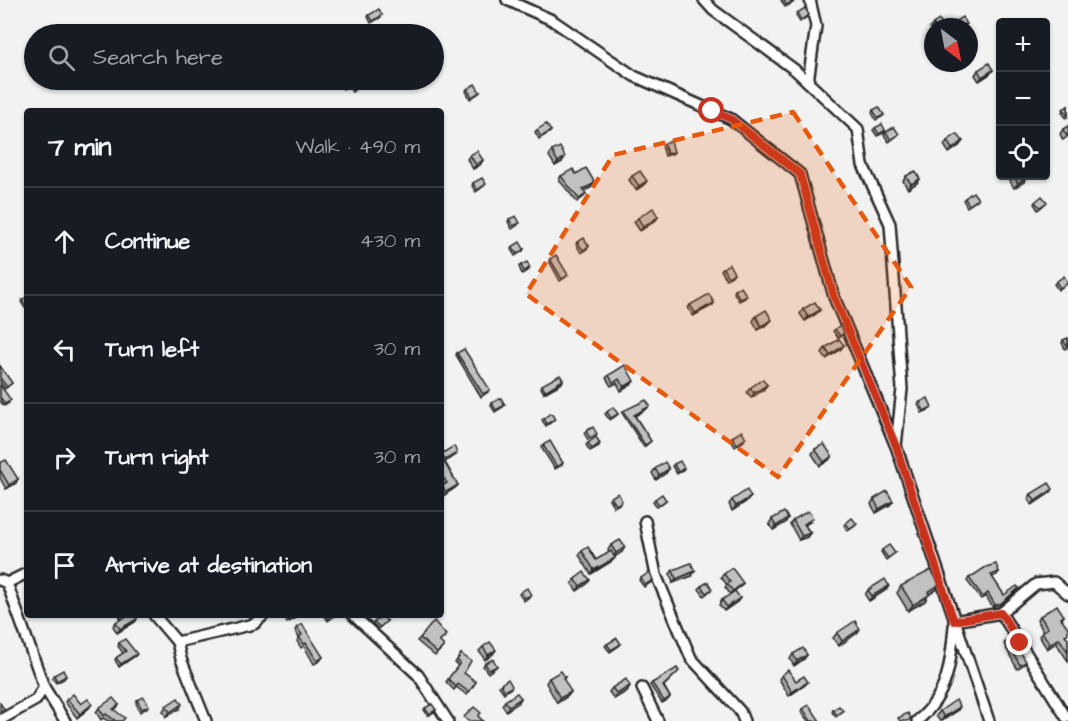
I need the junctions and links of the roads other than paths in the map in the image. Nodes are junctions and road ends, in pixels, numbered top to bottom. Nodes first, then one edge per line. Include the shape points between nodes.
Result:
1 (507, 0) edge
2 (704, 0) edge
3 (810, 0) edge
4 (808, 82) junction
5 (896, 446) junction
6 (645, 521) dead end
7 (24, 574) edge
8 (3, 581) edge
9 (1068, 594) edge
10 (1001, 613) junction
11 (157, 618) edge
12 (261, 618) edge
13 (356, 618) edge
14 (954, 621) junction
15 (177, 642) junction
16 (44, 687) junction
17 (642, 688) dead end
18 (1065, 718) edge
19 (0, 720) edge
20 (65, 721) edge
21 (206, 721) edge
22 (448, 721) edge
23 (658, 721) edge
24 (744, 721) edge
25 (917, 721) edge
26 (989, 721) edge

1 - 5 street via 552,20 633,76 731,119 800,174 834,297
2 - 4 street
3 - 4 street via 816,26
4 - 5 street via 858,129 863,165 890,224 902,389
5 - 14 street
6 - 24 street via 656,575 691,658 740,711
7 - 8 street
8 - 16 street
9 - 10 street via 1054,582 1036,584
10 - 14 street
10 - 18 street
11 - 15 street
12 - 15 street via 254,624
13 - 22 street via 417,675
14 - 25 street via 951,663 939,699
14 - 26 street
15 - 21 street
16 - 19 street via 36,700
16 - 20 street
17 - 23 street

